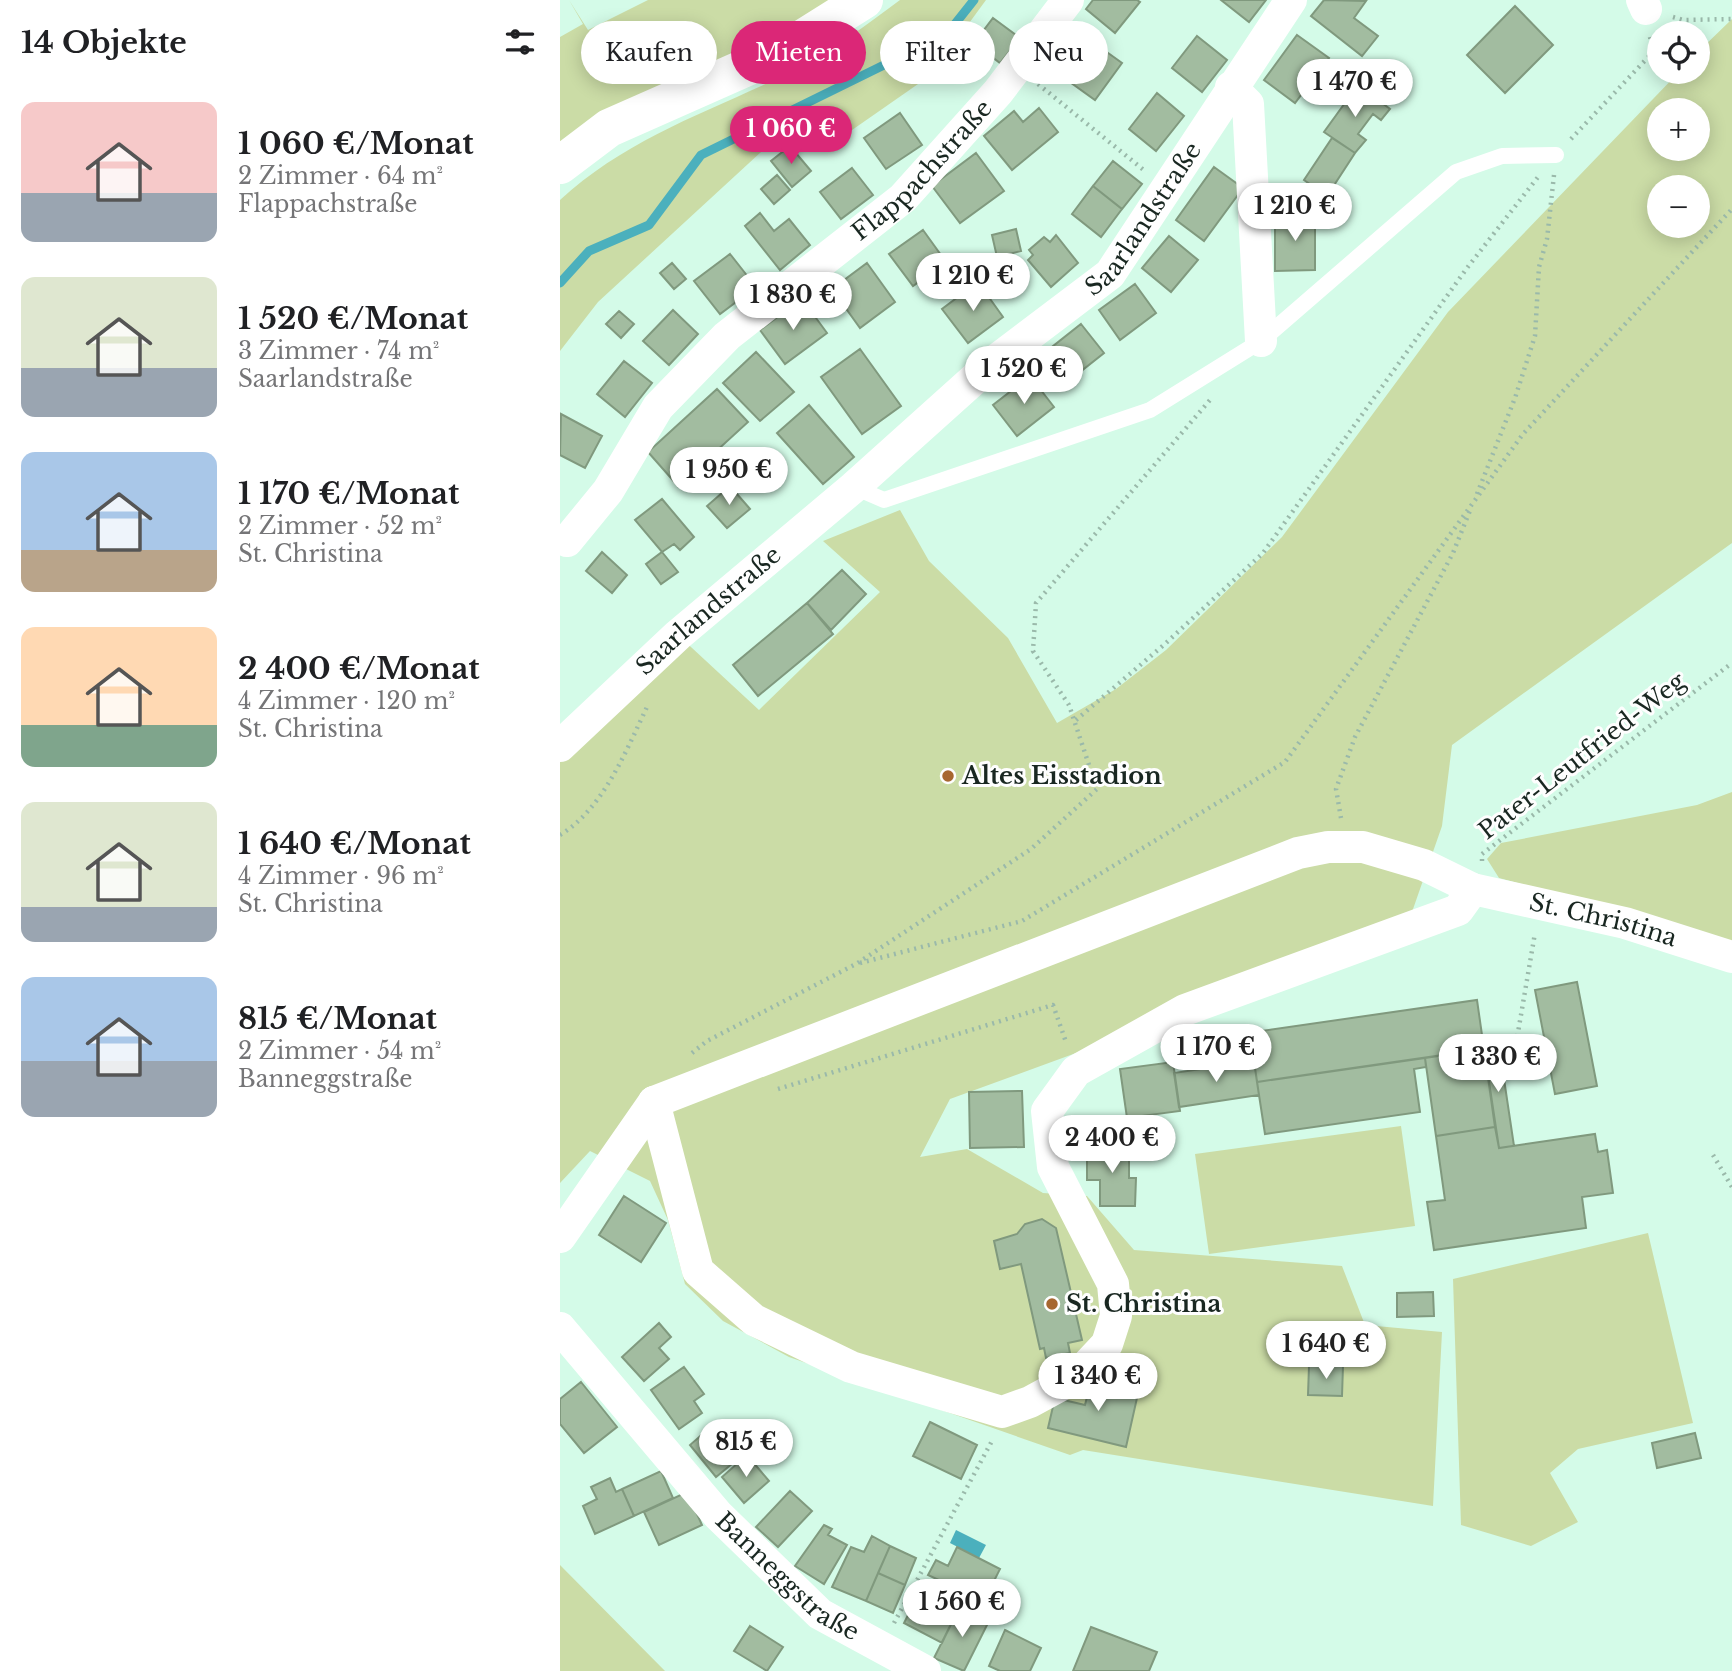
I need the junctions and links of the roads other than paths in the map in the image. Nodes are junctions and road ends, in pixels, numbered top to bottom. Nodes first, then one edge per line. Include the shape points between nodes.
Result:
1 (864, 0) edge
2 (1068, 0) edge
3 (1291, 0) edge
4 (1231, 87) junction
5 (1556, 155) road end
6 (560, 165) edge
7 (1261, 341) junction
8 (854, 487) junction
9 (567, 541) dead end
10 (560, 746) edge
11 (1473, 889) junction
12 (1732, 957) edge
13 (654, 1102) junction
14 (560, 1237) edge
15 (560, 1328) edge
16 (925, 1671) edge

1 - 6 main road via 781,52 609,128
2 - 9 street, Flappachstraße via 1018,67 904,198 727,336 658,407 608,491
3 - 4 street, Saarlandstraße
4 - 7 street via 1248,104
4 - 8 street, Saarlandstraße via 1110,274 991,364
5 - 7 lane via 1502,156 1456,172
7 - 8 lane via 1150,410 884,500
8 - 10 street, Saarlandstraße via 642,668
11 - 12 street, St. Christina via 1625,923
11 - 13 street, St. Christina via 1424,865 1363,847 1298,853
11 - 13 street via 1458,910 1185,1010 1076,1071 1047,1111 1053,1167 1113,1284 1116,1316 1107,1344 1076,1377 1002,1412 851,1367 754,1320 698,1271
13 - 14 street
15 - 16 street, Banneggstraße via 718,1515 820,1614

